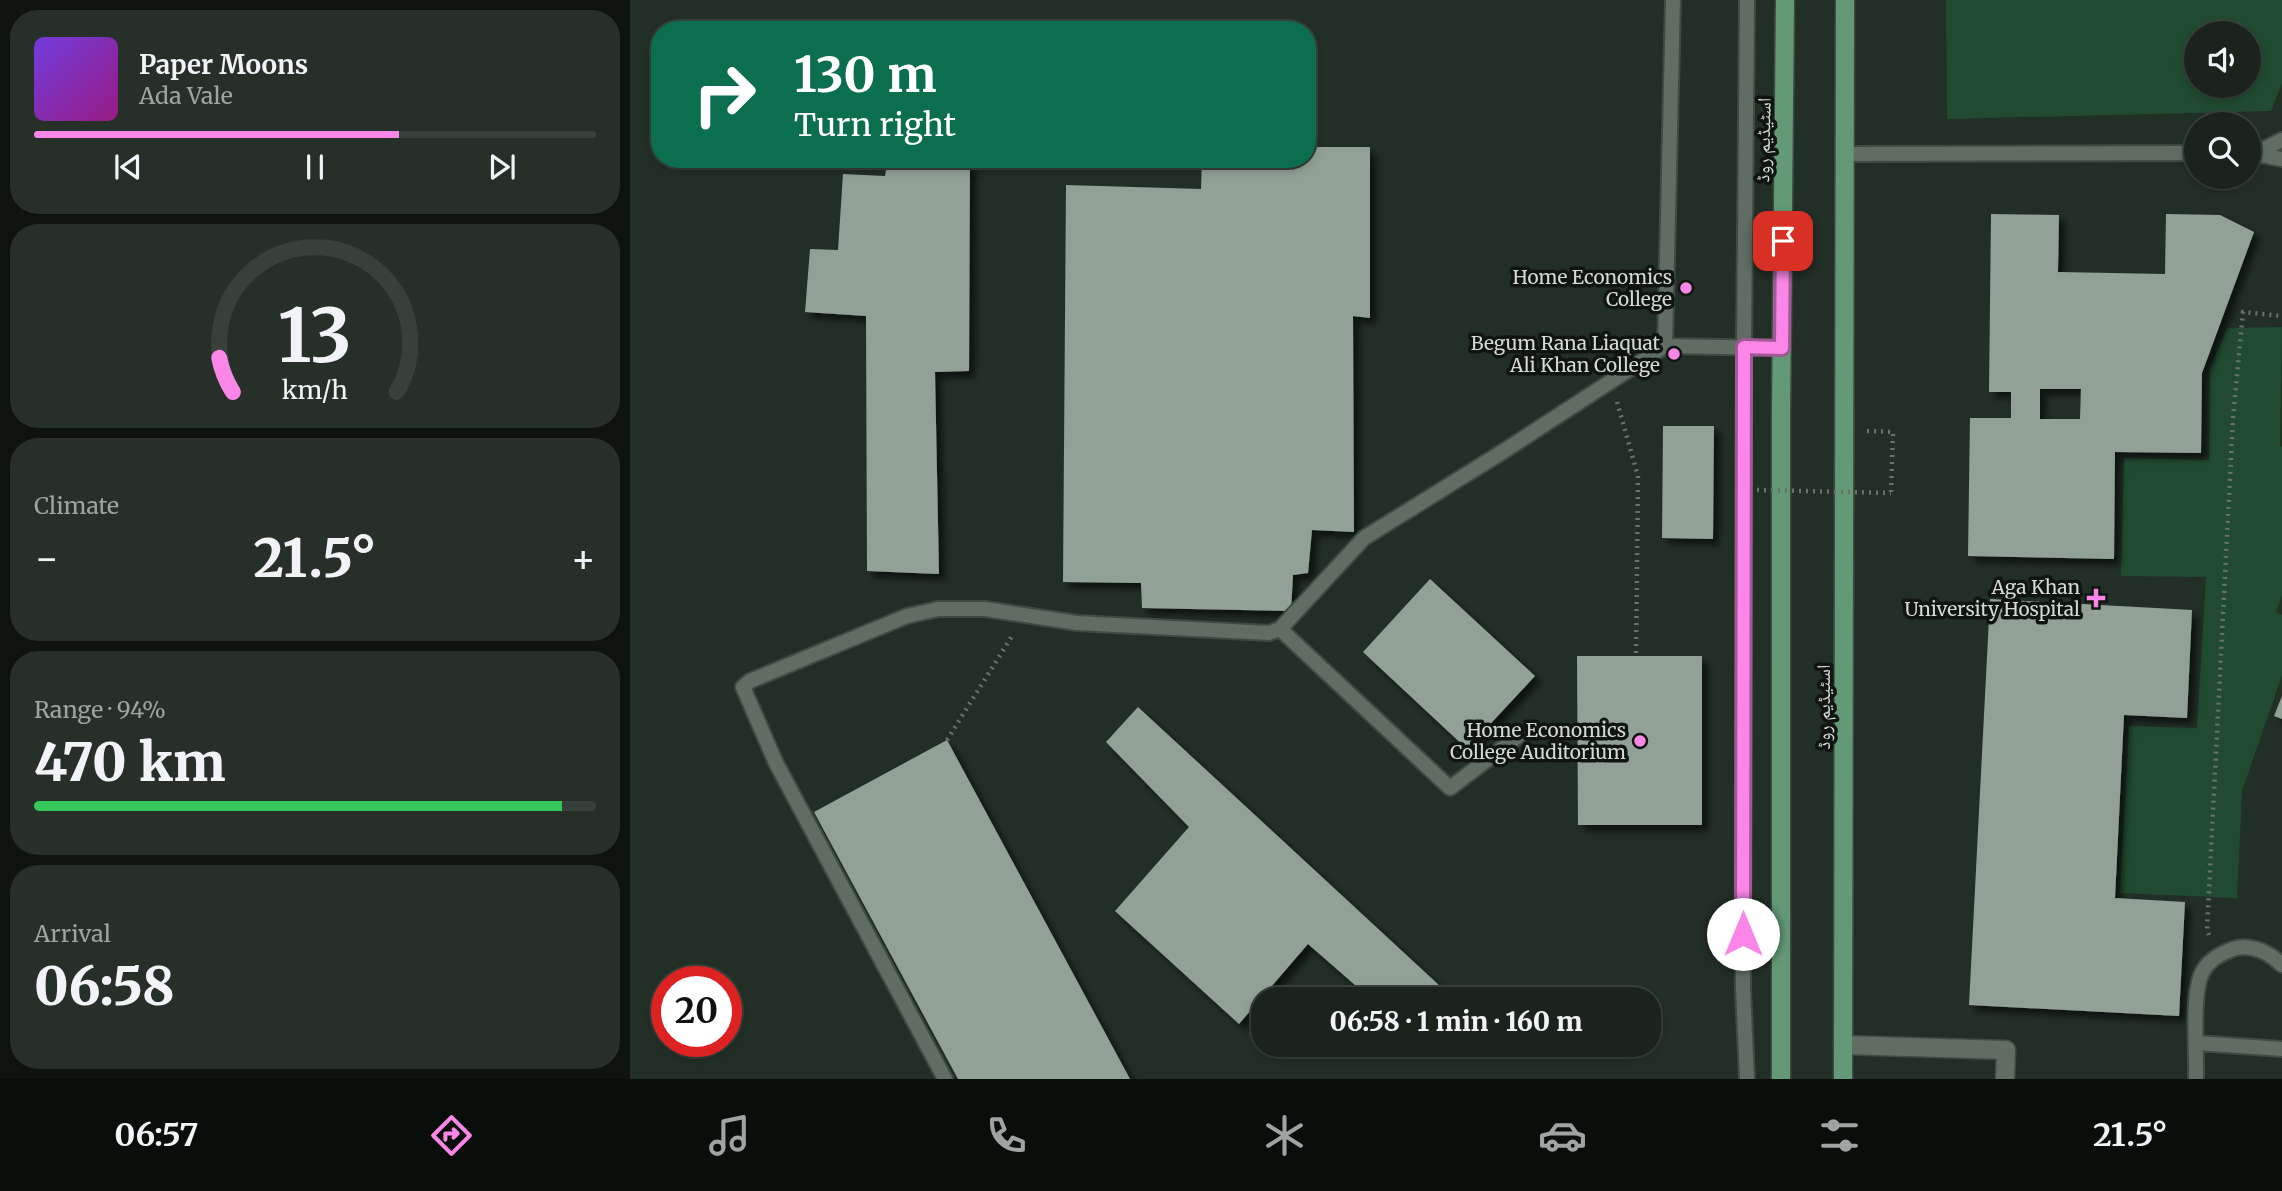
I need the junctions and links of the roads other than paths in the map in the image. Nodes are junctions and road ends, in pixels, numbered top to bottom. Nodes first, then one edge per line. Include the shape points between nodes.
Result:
1 (1673, 0) edge
2 (1747, 0) edge
3 (1785, 0) edge
4 (1845, 0) edge
5 (2282, 140) edge
6 (2261, 149) edge
7 (2184, 153) edge
8 (1844, 154) junction
9 (2261, 155) edge
10 (2282, 159) edge
11 (1665, 345) junction
12 (1744, 347) junction
13 (1782, 348) junction
14 (1280, 629) junction
15 (1517, 737) dead end
16 (2282, 965) edge
17 (2197, 1043) junction
18 (1843, 1045) junction
19 (2282, 1049) edge
20 (945, 1079) edge
21 (1747, 1079) edge
22 (1782, 1079) edge
23 (1843, 1079) edge
24 (2005, 1079) edge
25 (2196, 1079) edge

1 - 11 lane
2 - 12 lane
3 - 13 main road, اسٹیڈیم روڈ
4 - 8 main road, اسٹیڈیم روڈ
5 - 6 lane
7 - 8 lane
8 - 18 main road, اسٹیڈیم روڈ
9 - 10 lane
11 - 12 lane
11 - 14 lane via 1364,538
12 - 13 lane
12 - 21 lane via 1743,989
13 - 22 main road, اسٹیڈیم روڈ
14 - 15 lane via 1450,788
14 - 20 lane via 1269,633 1100,625 985,609 938,609 907,616 743,687 776,763
16 - 17 lane via 2254,948 2236,948 2217,956 2203,971 2197,993
17 - 19 lane
17 - 25 lane
18 - 23 main road, اسٹیڈیم روڈ
18 - 24 street via 2006,1050

